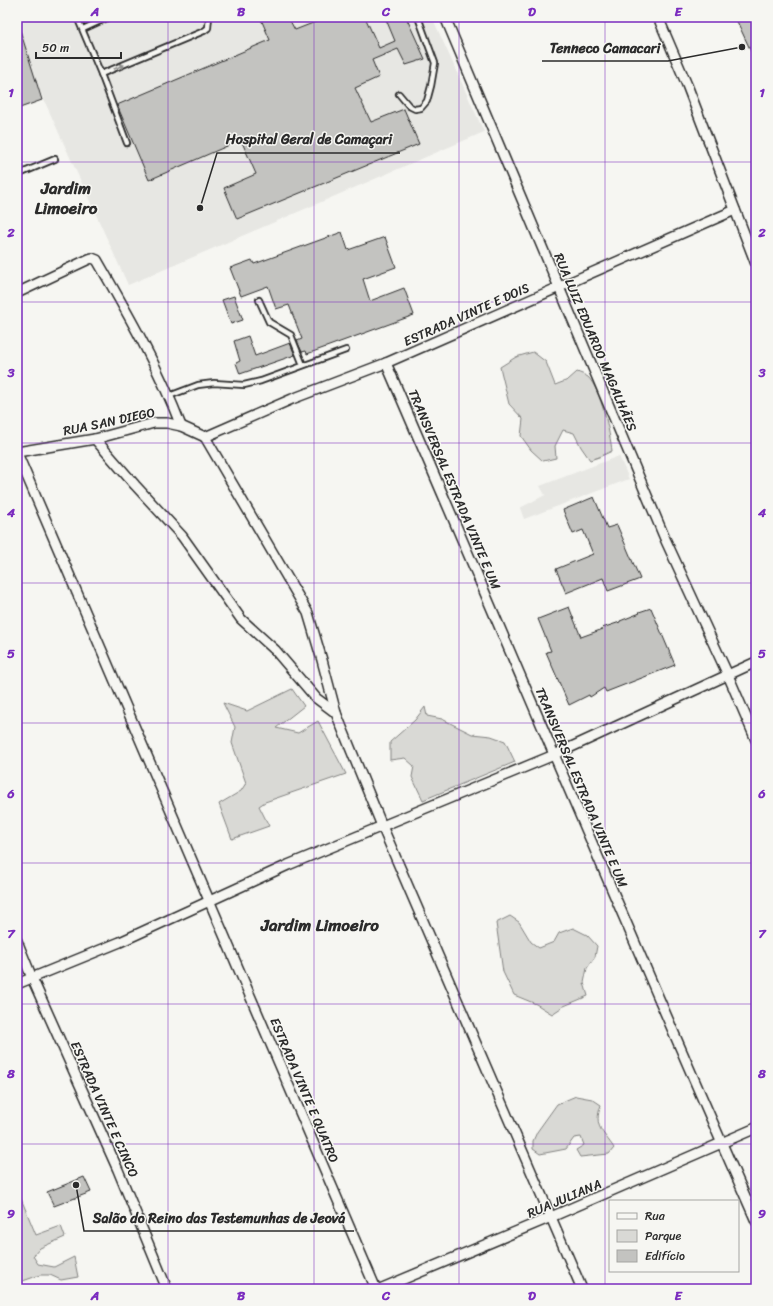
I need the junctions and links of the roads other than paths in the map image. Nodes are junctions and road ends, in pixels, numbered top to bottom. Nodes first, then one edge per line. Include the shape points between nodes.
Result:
1 (77, 17) edge
2 (109, 17) edge
3 (209, 17) edge
4 (418, 17) edge
5 (445, 17) edge
6 (658, 17) edge
7 (83, 29) junction
8 (101, 74) junction
9 (399, 94) dead end
10 (127, 143) dead end
11 (55, 160) dead end
12 (17, 175) edge
13 (736, 210) junction
14 (756, 264) edge
15 (559, 286) junction
16 (17, 293) edge
17 (259, 300) dead end
18 (346, 350) dead end
19 (386, 363) junction
20 (303, 365) junction
21 (169, 396) junction
22 (181, 426) junction
23 (204, 437) junction
24 (95, 439) junction
25 (17, 453) edge
26 (756, 662) edge
27 (728, 675) junction
28 (336, 713) junction
29 (756, 740) edge
30 (554, 755) junction
31 (382, 826) junction
32 (209, 901) junction
33 (17, 941) edge
34 (32, 978) junction
35 (17, 984) edge
36 (756, 1128) edge
37 (722, 1143) junction
38 (551, 1217) junction
39 (756, 1221) edge
40 (167, 1289) edge
41 (376, 1289) edge
42 (380, 1289) edge
43 (582, 1289) edge

1 - 7 lane
2 - 7 lane
8 -> 3 lane via 204,31 208,28
4 - 9 lane via 435,64 431,86 427,101 421,108 409,106
5 - 15 street, RUA LUIZ EDUARDO MAGALHÃES
6 - 13 street
7 - 8 lane
8 - 10 lane
11 - 12 lane
13 - 14 street
13 - 15 street, ESTRADA VINTE E DOIS
15 - 19 street, ESTRADA VINTE E DOIS
15 - 27 street, RUA LUIZ EDUARDO MAGALHÃES via 666,540
16 - 21 street via 88,259 97,260
17 - 20 lane via 269,322 291,335
18 - 20 lane
19 - 23 street, ESTRADA VINTE E DOIS via 292,399
19 - 30 street, TRANSVERSAL ESTRADA VINTE E UM
20 - 21 lane via 261,382 244,385 198,385
21 - 22 street
22 - 23 street, RUA SAN DIEGO
22 - 24 street, RUA SAN DIEGO via 154,423
23 - 28 street via 308,613
24 - 25 street, RUA SAN DIEGO
24 - 28 street via 182,536 240,619 275,650 316,698
25 - 32 street, ESTRADA VINTE E QUATRO
26 - 27 street
27 - 29 street, RUA LUIZ EDUARDO MAGALHÃES
27 - 30 street
28 - 31 street
30 - 31 street
30 - 37 street, TRANSVERSAL ESTRADA VINTE E UM
31 - 32 street
31 - 38 street
32 - 34 street via 120,942
32 - 41 street, ESTRADA VINTE E QUATRO
33 - 34 street, ESTRADA VINTE E CINCO
34 - 35 street
34 - 40 street, ESTRADA VINTE E CINCO via 118,1170
36 - 37 street, RUA JULIANA
37 - 38 street, RUA JULIANA
37 - 39 street, TRANSVERSAL ESTRADA VINTE E UM
38 - 42 street, RUA JULIANA
38 - 43 street

